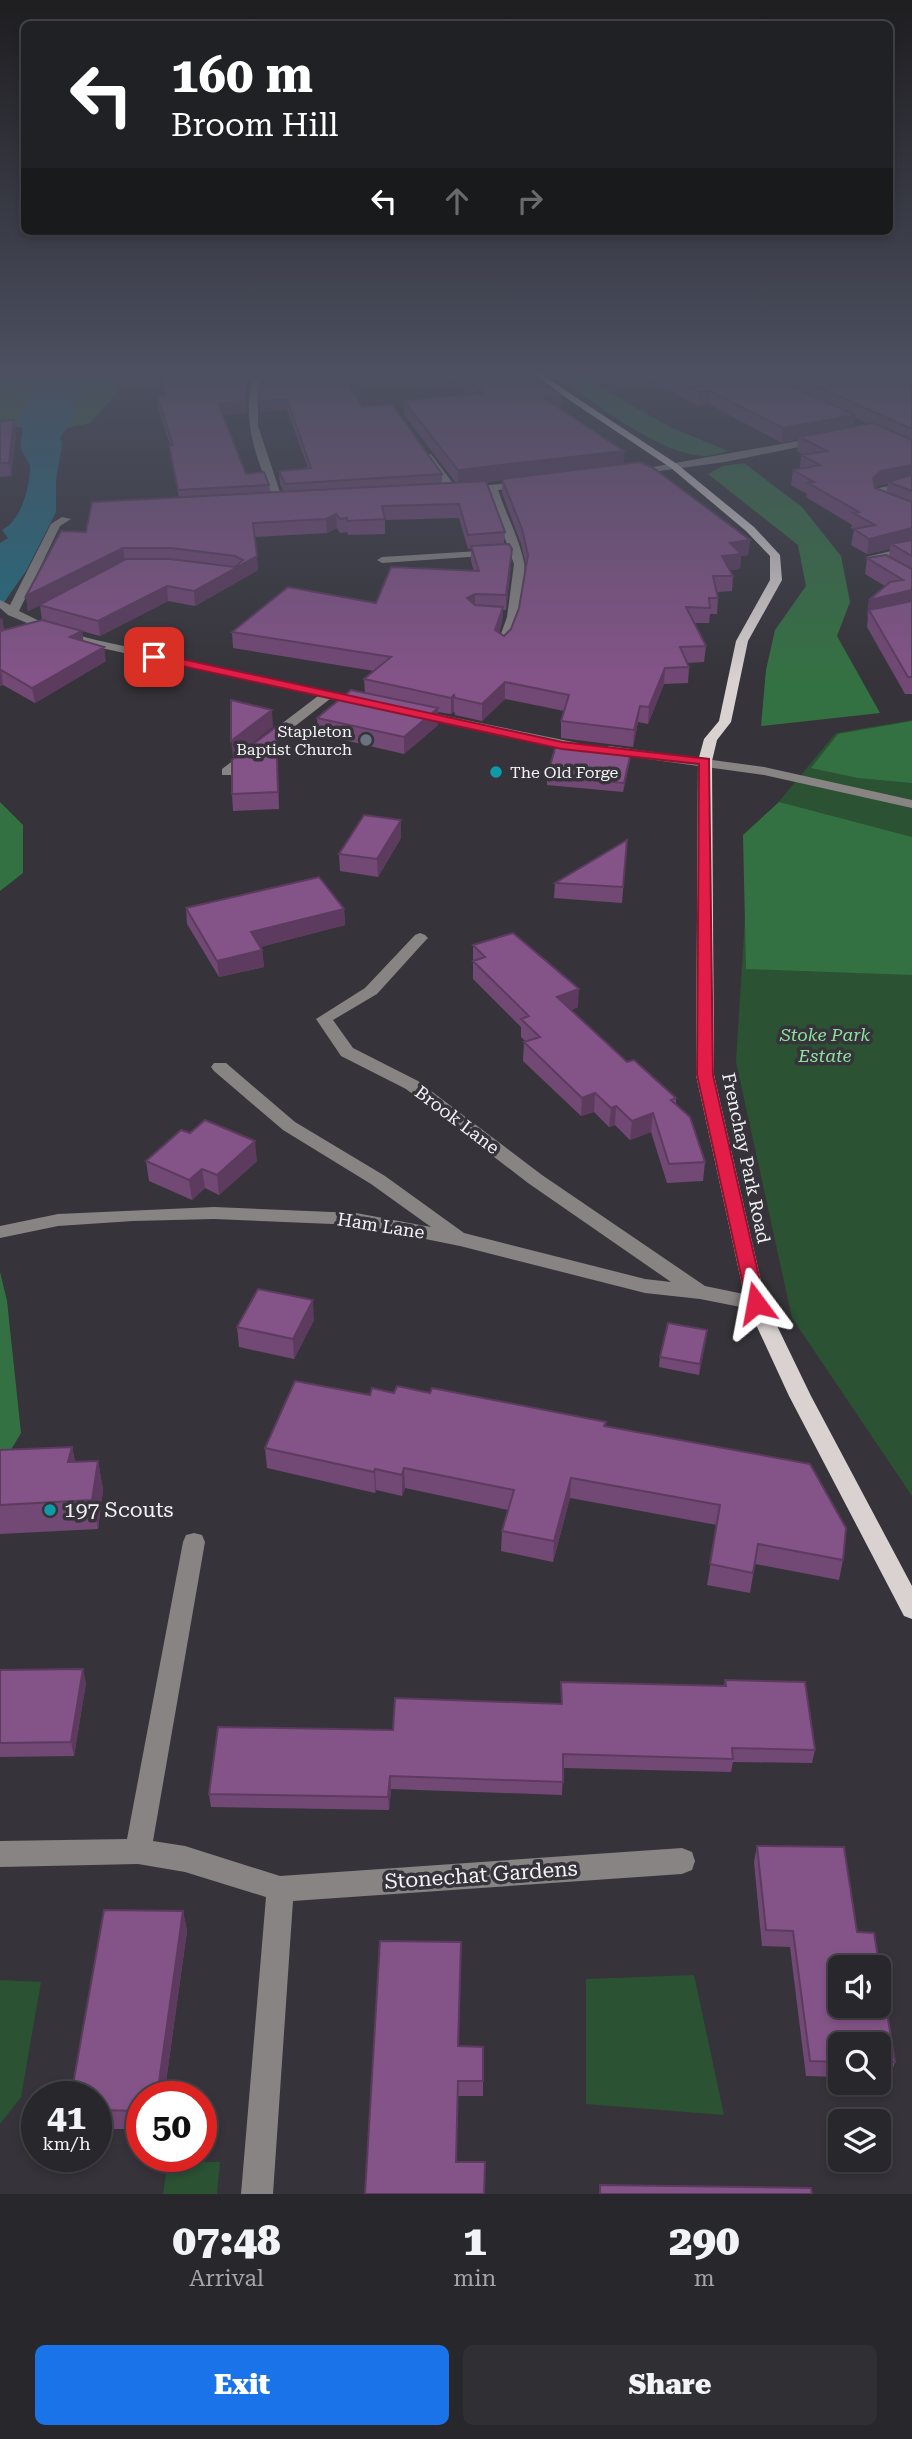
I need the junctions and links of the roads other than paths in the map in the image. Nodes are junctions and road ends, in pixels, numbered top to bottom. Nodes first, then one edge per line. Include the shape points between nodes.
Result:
1 (269, 475) edge
2 (442, 475) edge
3 (685, 475) edge
4 (544, 482) edge
5 (912, 484) edge
6 (492, 489) junction
7 (439, 491) edge
8 (453, 491) junction
9 (293, 501) edge
10 (280, 502) junction
11 (267, 503) edge
12 (912, 513) edge
13 (66, 519) dead end
14 (912, 550) edge
15 (515, 552) junction
16 (382, 560) dead end
17 (912, 581) edge
18 (6, 608) edge
19 (39, 614) edge
20 (26, 620) junction
21 (44, 628) junction
22 (17, 635) edge
23 (503, 645) edge
24 (328, 695) junction
25 (378, 705) edge
26 (403, 711) edge
27 (705, 761) junction
28 (227, 772) dead end
29 (912, 804) edge
30 (420, 938) dead end
31 (220, 1067) dead end
32 (0, 1232) edge
33 (460, 1239) junction
34 (699, 1292) junction
35 (756, 1303) junction
36 (194, 1542) dead end
37 (912, 1609) edge
38 (138, 1851) junction
39 (0, 1854) edge
40 (682, 1861) dead end
41 (280, 1889) junction
42 (257, 2194) edge

1 - 10 street
2 - 8 street
3 - 27 main road via 775,555 776,580 742,641 725,722 710,739
4 - 6 street
5 - 12 street via 878,495 879,501
6 - 8 street
6 - 15 street
7 - 8 street
9 - 10 street
10 - 11 street
13 - 18 street via 56,524
14 - 17 street via 871,557
15 - 16 street
15 - 23 street via 519,564
18 - 20 street
19 - 20 street
20 - 21 street
21 - 22 street
21 - 24 street
24 - 25 street
24 - 28 street
26 - 27 street via 562,745
27 - 29 street
27 - 35 main road, Frenchay Park Road via 705,1075
30 - 34 street, Brook Lane via 371,991 324,1019 347,1052 412,1085
31 - 33 street via 289,1126
32 - 33 street, Ham Lane via 58,1220 214,1213 356,1219
33 - 34 street, Ham Lane via 645,1286
34 - 35 street, Ham Lane
35 - 37 main road, Frenchay Park Road
36 - 38 street
38 - 39 street, Stonechat Gardens
38 - 41 street, Stonechat Gardens via 185,1859
40 - 41 street, Stonechat Gardens
41 - 42 street

